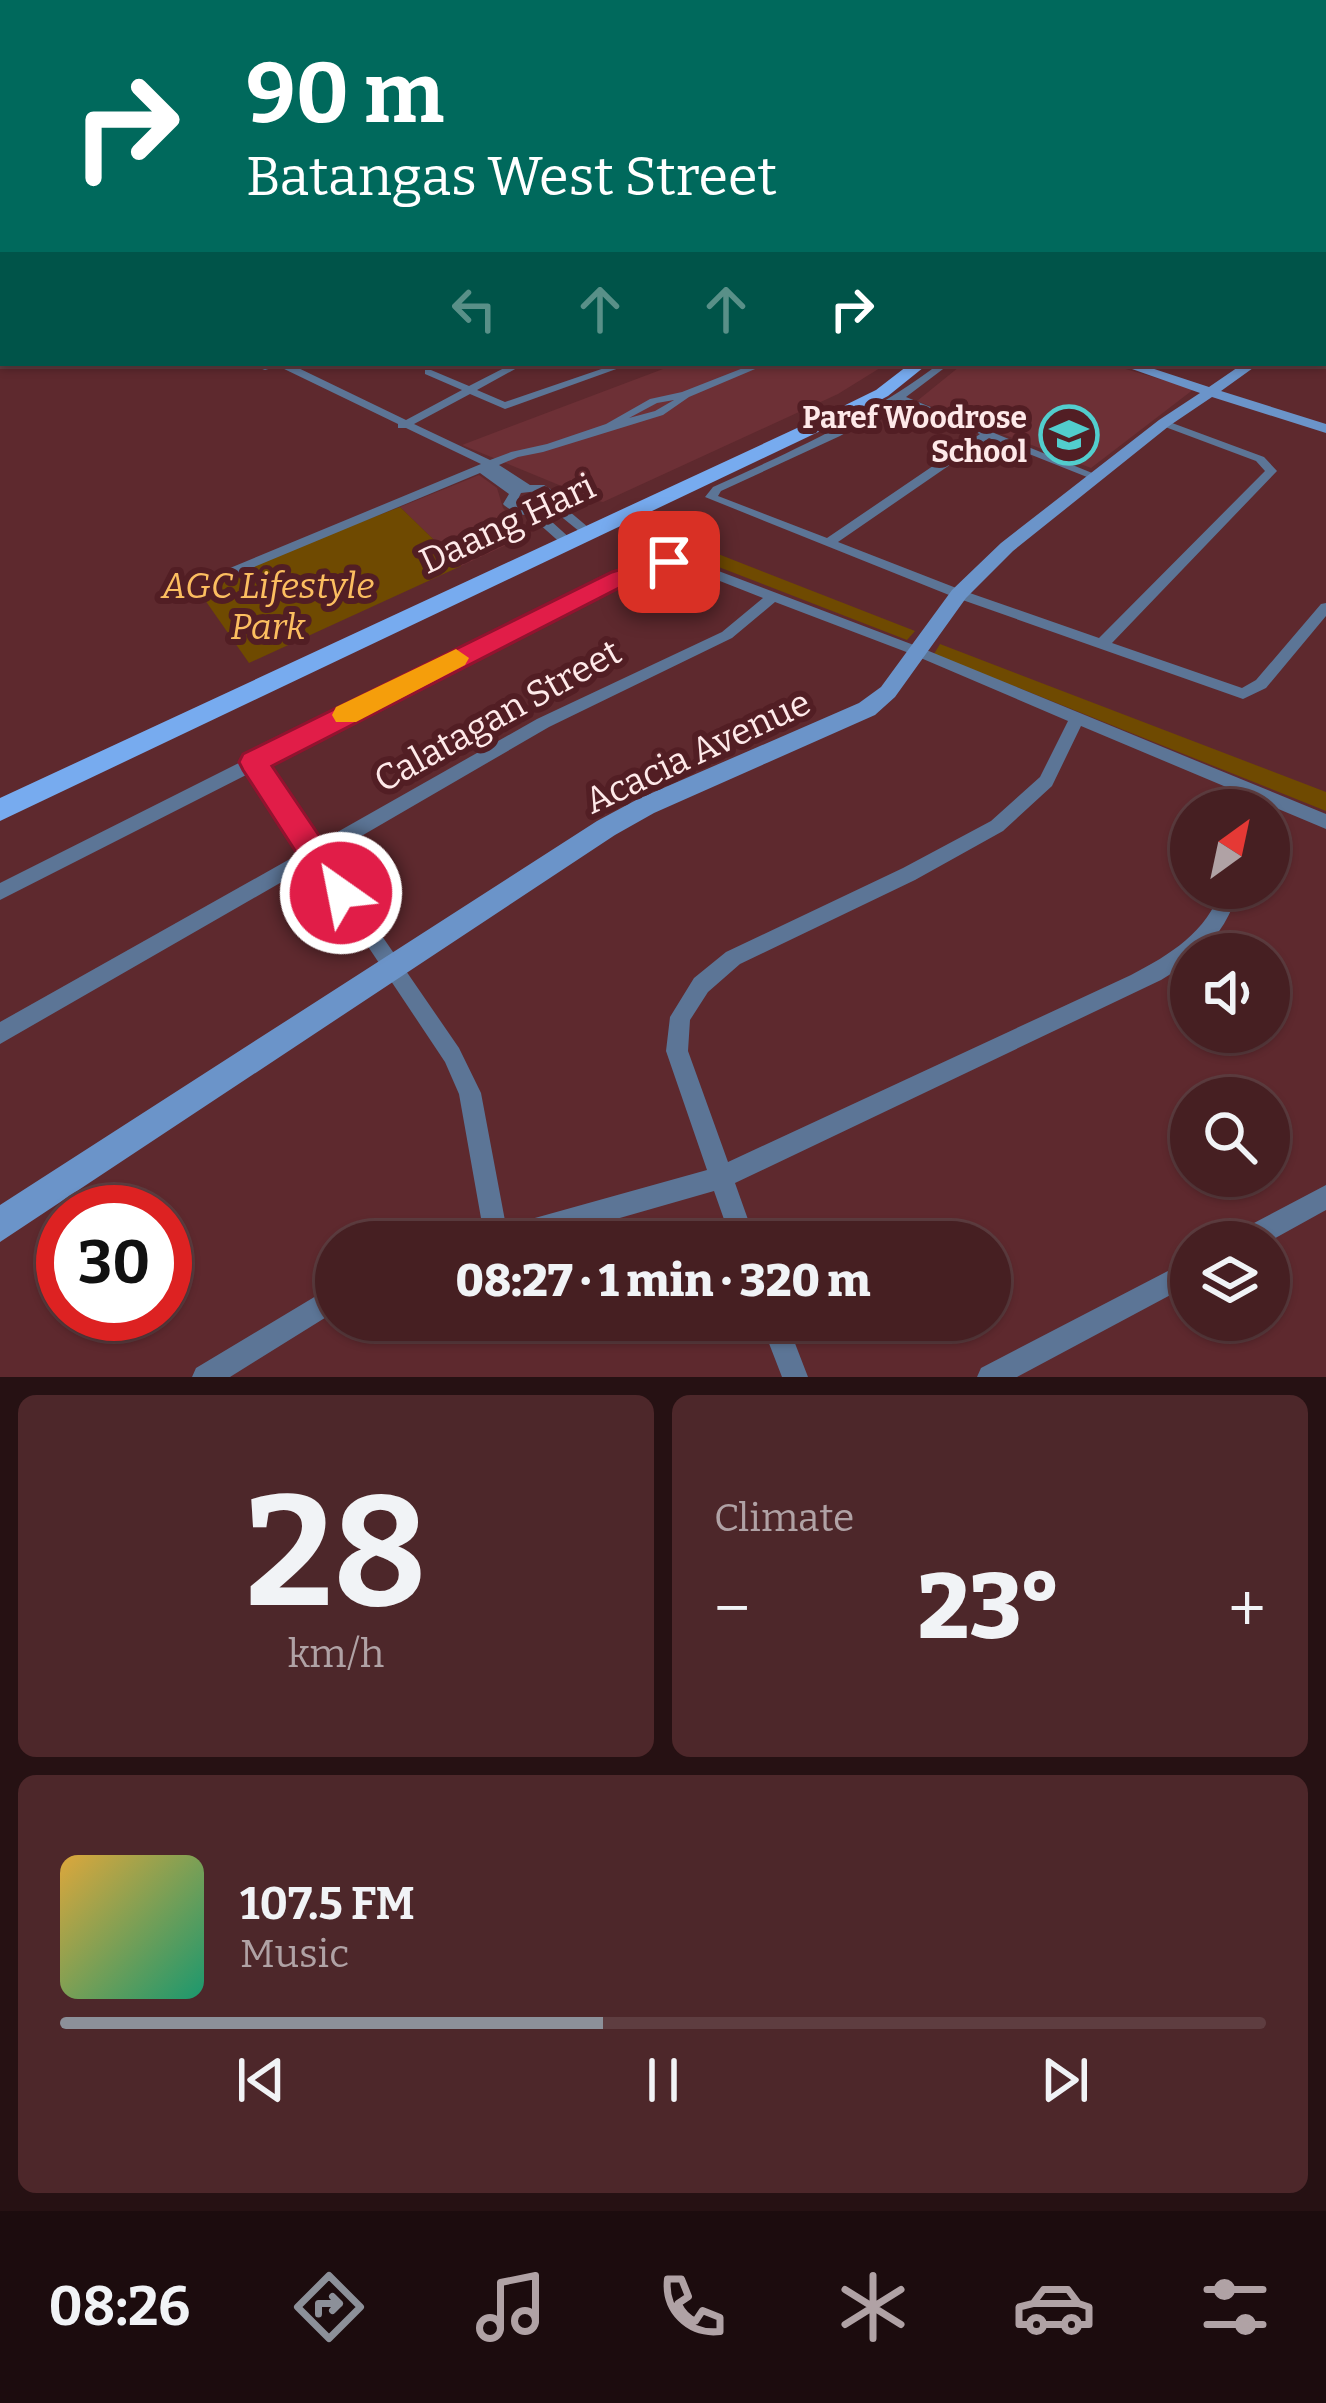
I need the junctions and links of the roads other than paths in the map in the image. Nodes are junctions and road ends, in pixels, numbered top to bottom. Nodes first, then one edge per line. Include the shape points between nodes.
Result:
1 (280, 366) edge
2 (514, 366) edge
3 (616, 366) edge
4 (757, 366) edge
5 (903, 366) edge
6 (942, 366) edge
7 (1132, 366) edge
8 (1248, 366) edge
9 (428, 372) dead end
10 (1210, 389) junction
11 (466, 390) junction
12 (901, 399) junction
13 (1164, 423) junction
14 (397, 424) junction
15 (1326, 429) edge
16 (986, 435) junction
17 (486, 467) junction
18 (1096, 477) junction
19 (520, 489) junction
20 (553, 504) junction
21 (532, 512) junction
22 (574, 534) junction
23 (828, 543) junction
24 (223, 576) dead end
25 (959, 594) junction
26 (773, 596) junction
27 (1326, 607) edge
28 (1102, 644) junction
29 (914, 650) junction
30 (1076, 720) junction
31 (254, 762) junction
32 (1223, 789) edge
33 (0, 793) edge
34 (0, 810) edge
35 (1290, 812) edge
36 (1326, 822) edge
37 (316, 854) junction
38 (0, 892) edge
39 (1225, 909) edge
40 (392, 971) junction
41 (0, 1034) edge
42 (720, 1178) junction
43 (1326, 1197) edge
44 (492, 1221) edge
45 (566, 1221) edge
46 (736, 1221) edge
47 (1282, 1221) edge
48 (0, 1225) edge
49 (1170, 1282) edge
50 (315, 1310) edge
51 (781, 1341) edge
52 (205, 1377) edge
53 (795, 1377) edge
54 (990, 1377) edge

1 - 14 street
2 - 11 street
3 - 11 street via 510,405
4 - 17 street
5 - 22 main road, Daang Hari via 861,404
6 - 12 street
7 - 10 street
8 - 10 street, Acacia Avenue
9 - 11 street
10 - 13 street, Acacia Avenue
10 - 15 street
11 - 14 street
12 - 16 street
12 - 23 street via 711,496
13 - 18 street, Acacia Avenue
13 - 28 street via 1271,471
14 - 17 street
16 - 18 street
16 - 23 street
17 - 19 street
17 - 24 street
18 - 25 street, Acacia Avenue
19 - 20 street via 551,491
19 - 21 street via 509,504
20 - 21 street
20 - 22 street
21 - 22 street
22 - 33 main road, Daang Hari
22 - 34 main road, Daang Hari
23 - 25 street
25 - 28 street
25 - 29 street, Acacia Avenue
26 - 29 street
26 - 31 street via 669,562 620,577
26 - 37 street, Calatagan Street via 727,635 543,722
27 - 28 street via 1262,684 1243,694
29 - 30 street
29 - 40 street, Acacia Avenue via 867,709 646,806
30 - 32 street
30 - 42 street via 1046,781 997,826 733,958 700,985 680,1017 677,1051
31 - 37 street
31 - 38 street
35 - 36 street
37 - 40 street
37 - 41 street, Calatagan Street
39 - 42 street via 1184,957
40 - 44 street via 470,1093
40 - 48 street, Acacia Avenue
42 - 45 street
42 - 46 street
43 - 47 street
49 - 54 street
50 - 52 street
51 - 53 street

